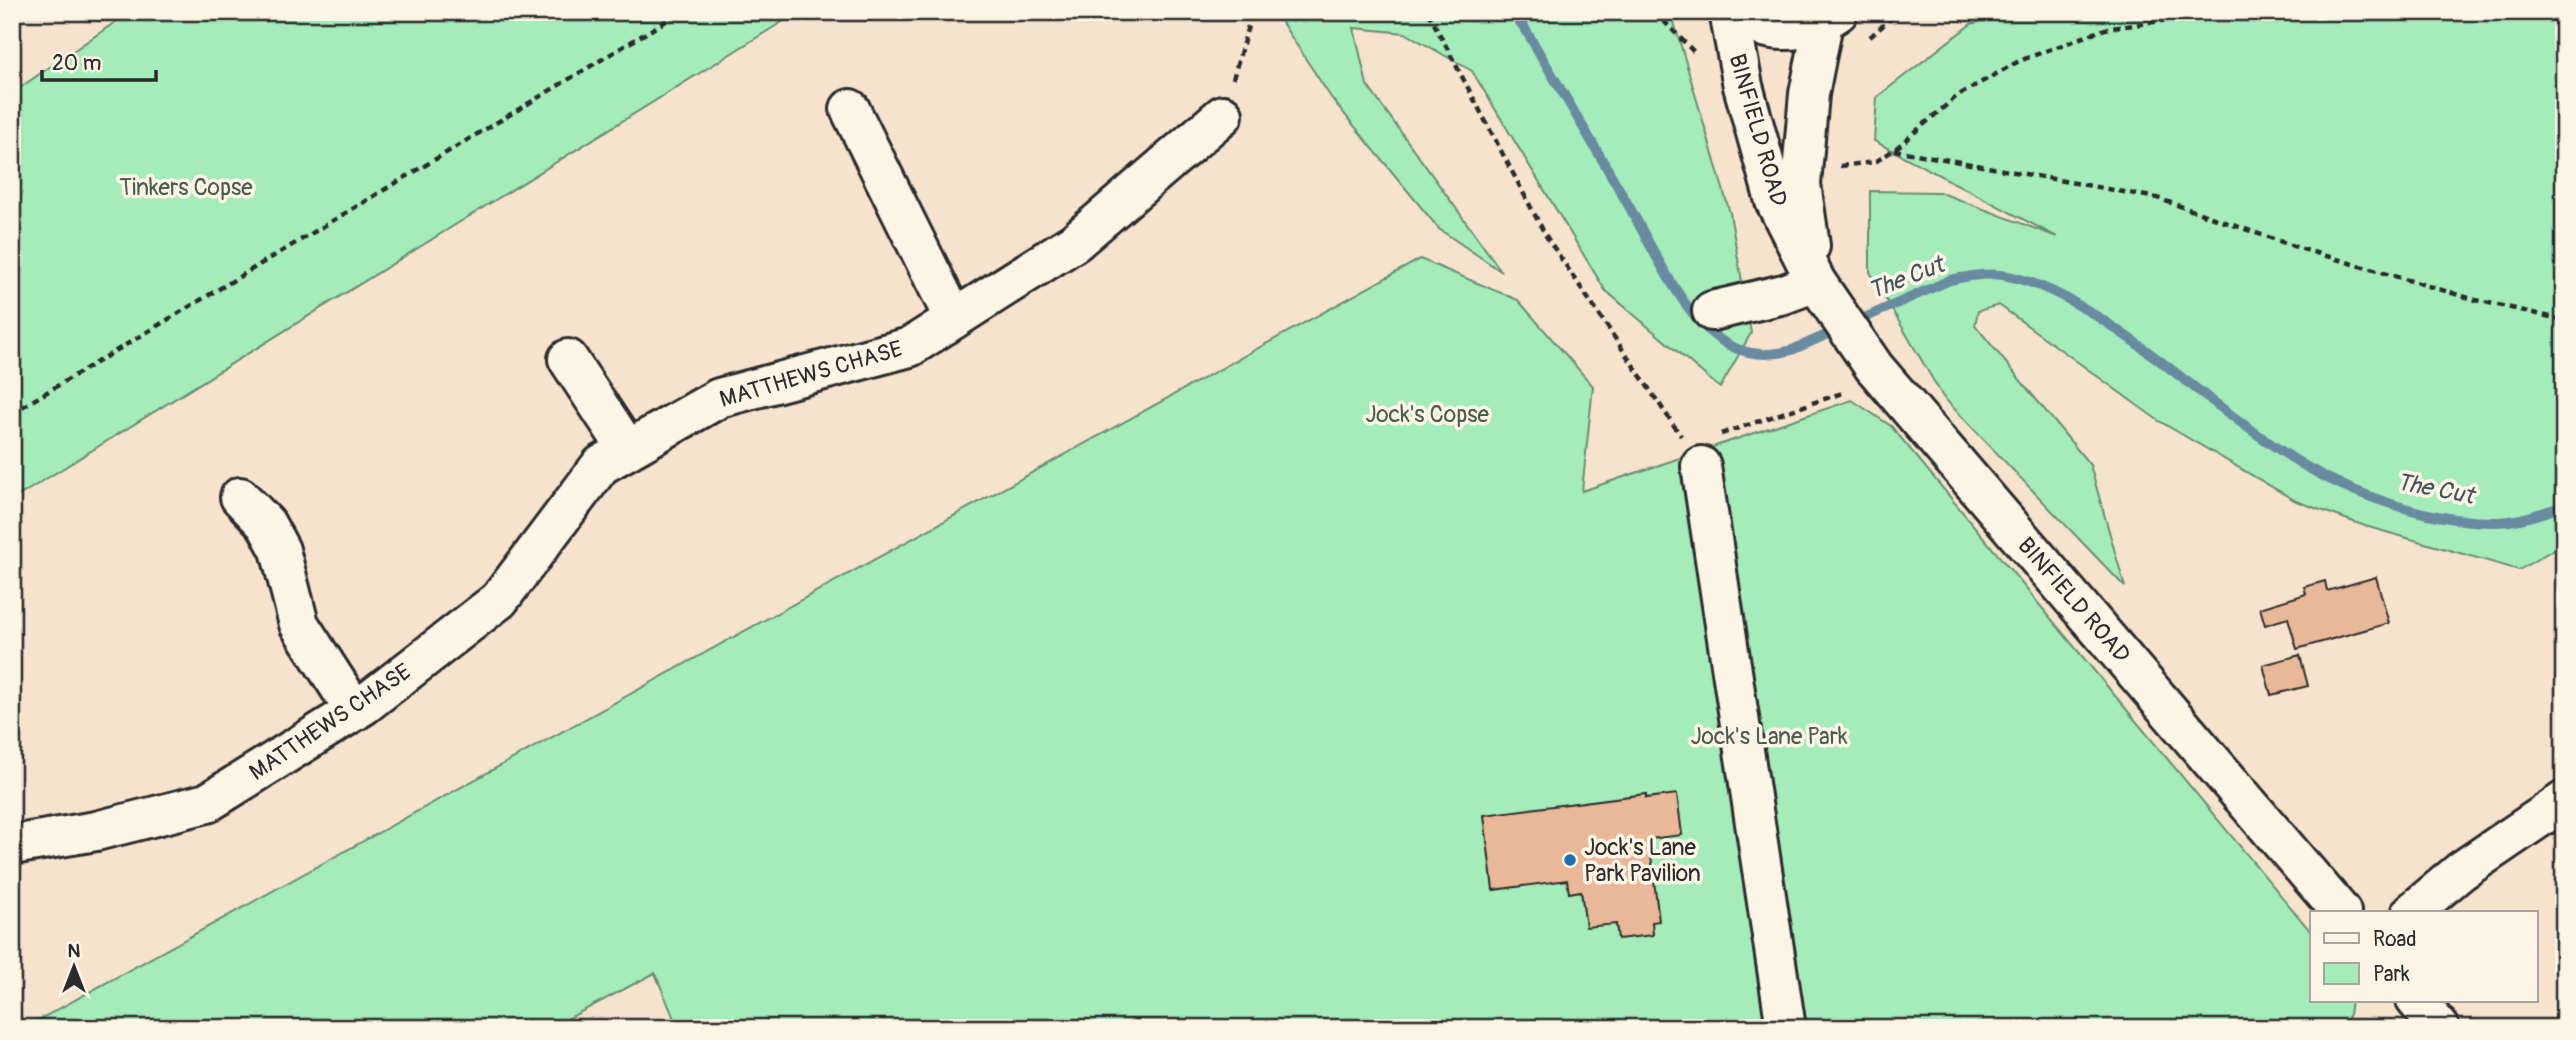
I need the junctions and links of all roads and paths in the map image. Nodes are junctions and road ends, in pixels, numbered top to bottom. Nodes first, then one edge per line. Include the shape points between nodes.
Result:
1 (681, 12) edge
2 (1252, 12) edge
3 (1428, 12) edge
4 (1655, 12) edge
5 (1730, 12) edge
6 (2225, 12) edge
7 (1830, 18) edge
8 (1699, 63) dead end
9 (850, 109) dead end
10 (1223, 115) joint
11 (1894, 150) junction
12 (1838, 167) dead end
13 (1816, 282) junction
14 (1712, 311) dead end
15 (954, 319) junction
16 (2564, 320) edge
17 (568, 359) dead end
18 (1877, 371) junction
19 (12, 413) edge
20 (628, 450) junction
21 (1701, 466) junction
22 (240, 497) dead end
23 (355, 711) junction
24 (2562, 804) edge
25 (12, 845) edge
26 (2340, 911) edge
27 (2414, 911) edge
28 (2418, 1002) edge
29 (1787, 1028) edge
30 (2440, 1028) edge

1 - 19 path
2 - 10 path
3 - 21 path via 1546,236
4 - 8 path, BINFIELD ROAD via 1695,51
5 - 7 street via 1749,24 1773,30 1799,30
5 - 13 street, BINFIELD ROAD via 1743,86 1775,201
6 - 11 path via 2105,29 2019,61 1957,96
7 - 13 street, BINFIELD ROAD via 1809,94 1801,184
9 - 15 street
10 - 15 street, MATTHEWS CHASE via 1075,242
11 - 12 path via 1875,162
11 - 16 path via 2157,198 2312,251 2476,300
13 - 14 street
13 - 18 street, BINFIELD ROAD
15 - 20 street, MATTHEWS CHASE via 910,347 719,398
17 - 20 street
18 - 21 path via 1849,390 1714,437
18 - 26 street, BINFIELD ROAD via 2134,652
20 - 23 street, MATTHEWS CHASE via 601,465 499,600
21 - 29 street
22 - 23 street via 266,524 280,550 299,624
23 - 25 street, MATTHEWS CHASE via 208,803 96,831
24 - 27 street via 2461,871
28 - 30 street

